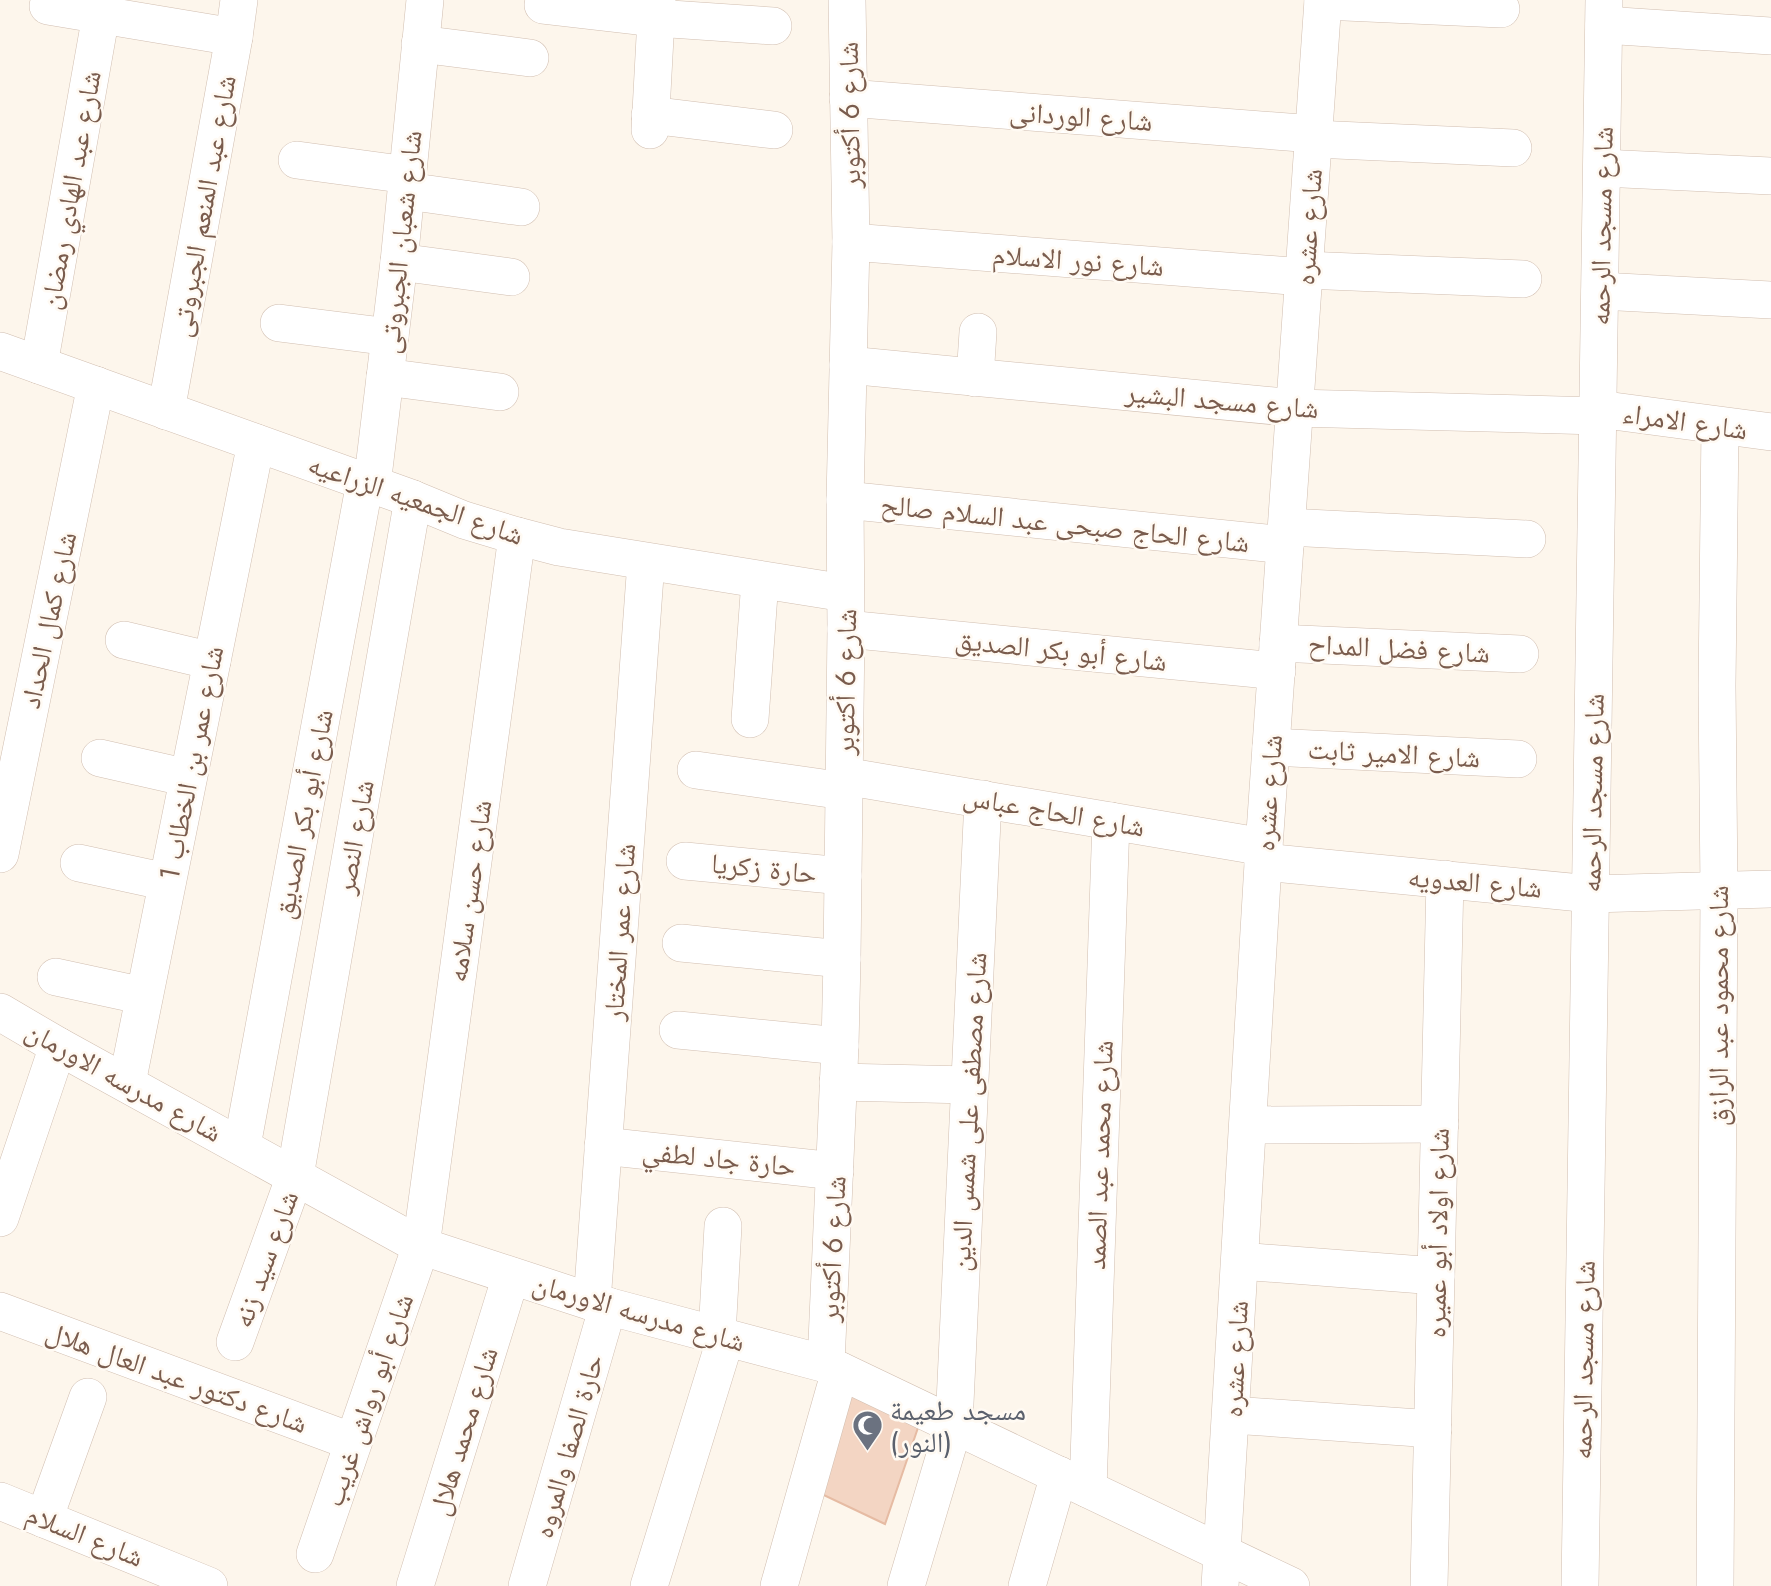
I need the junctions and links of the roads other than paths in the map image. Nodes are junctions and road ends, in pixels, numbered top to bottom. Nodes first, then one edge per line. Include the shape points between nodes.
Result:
1 (239, 0) edge
2 (425, 0) edge
3 (847, 0) edge
4 (1323, 0) edge
5 (543, 5) dead end
6 (48, 6) dead end
7 (656, 9) edge
8 (1501, 9) dead end
9 (1604, 12) edge
10 (101, 15) junction
11 (774, 26) dead end
12 (1771, 36) edge
13 (234, 37) junction
14 (420, 44) junction
15 (530, 58) dead end
16 (848, 98) junction
17 (774, 130) dead end
18 (1314, 137) junction
19 (1513, 148) dead end
20 (298, 160) dead end
21 (1602, 168) junction
22 (1771, 176) edge
23 (407, 183) junction
24 (521, 207) dead end
25 (851, 242) junction
26 (399, 262) junction
27 (1304, 274) junction
28 (511, 277) dead end
29 (1523, 279) dead end
30 (1600, 291) junction
31 (1771, 300) edge
32 (279, 323) dead end
33 (978, 332) dead end
34 (390, 337) junction
35 (0, 351) edge
36 (39, 365) junction
37 (848, 365) junction
38 (385, 377) junction
39 (975, 378) junction
40 (96, 386) junction
41 (500, 392) dead end
42 (1295, 408) junction
43 (166, 411) junction
44 (1598, 412) junction
45 (1720, 425) junction
46 (1771, 432) edge
47 (256, 443) junction
48 (368, 483) junction
49 (413, 499) junction
50 (845, 500) junction
51 (517, 536) junction
52 (1286, 536) junction
53 (1527, 539) dead end
54 (646, 562) junction
55 (761, 580) junction
56 (846, 611) junction
57 (124, 640) dead end
58 (1520, 654) dead end
59 (1278, 657) junction
60 (212, 661) junction
61 (750, 719) dead end
62 (1271, 747) junction
63 (100, 758) dead end
64 (1517, 760) dead end
65 (696, 770) dead end
66 (188, 778) junction
67 (844, 784) junction
68 (983, 799) junction
69 (1111, 821) junction
70 (0, 854) edge
71 (1264, 855) junction
72 (685, 861) dead end
73 (79, 863) dead end
74 (842, 876) junction
75 (1445, 880) junction
76 (167, 882) junction
77 (1771, 888) edge
78 (1719, 890) junction
79 (1591, 894) junction
80 (681, 943) dead end
81 (842, 959) junction
82 (56, 977) dead end
83 (144, 996) junction
84 (0, 1012) edge
85 (678, 1030) dead end
86 (58, 1046) junction
87 (840, 1046) junction
88 (838, 1082) junction
89 (127, 1083) junction
90 (970, 1086) junction
91 (1440, 1124) junction
92 (1248, 1125) junction
93 (242, 1146) junction
94 (603, 1146) junction
95 (835, 1171) junction
96 (295, 1176) junction
97 (6, 1178) edge
98 (0, 1218) edge
99 (723, 1226) dead end
100 (421, 1245) junction
101 (1240, 1261) junction
102 (512, 1276) junction
103 (1436, 1276) junction
104 (600, 1304) junction
105 (0, 1311) edge
106 (722, 1336) junction
107 (235, 1342) dead end
108 (833, 1367) junction
109 (88, 1397) dead end
110 (1232, 1415) junction
111 (954, 1424) junction
112 (1433, 1429) junction
113 (353, 1442) junction
114 (1074, 1482) junction
115 (0, 1501) edge
116 (44, 1519) junction
117 (315, 1554) dead end
118 (1222, 1570) edge
119 (209, 1586) edge
120 (415, 1586) edge
121 (527, 1586) edge
122 (649, 1586) edge
123 (779, 1586) edge
124 (906, 1586) edge
125 (1027, 1586) edge
126 (1290, 1586) edge
127 (1429, 1586) edge
128 (1580, 1586) edge
129 (1715, 1586) edge

1 - 13 street, شارع عبد المنعم الجبروتى
2 - 14 street, شارع شعبان الجبروتى
3 - 16 street, شارع 6 أكتوبر
4 - 8 street
4 - 18 street, شارع عشره
5 - 7 street
6 - 10 street
7 - 11 street
7 - 17 street via 650,123
9 - 12 street
9 - 21 street, شارع مسجد الرحمه
10 - 13 street
10 - 36 street, شارع عبد الهادي رمضان
13 - 43 street, شارع عبد المنعم الجبروتى
14 - 15 street
14 - 23 street, شارع شعبان الجبروتى
16 - 18 street, شارع الوردانى
16 - 25 street, شارع 6 أكتوبر
18 - 19 street, شارع الوردانى
18 - 27 street, شارع عشره
20 - 23 street
21 - 22 street
21 - 30 street, شارع مسجد الرحمه
23 - 24 street
23 - 26 street, شارع شعبان الجبروتى
25 - 27 street, شارع نور الاسلام
25 - 37 street, شارع 6 أكتوبر
26 - 28 street
26 - 34 street, شارع شعبان الجبروتى
27 - 29 street, شارع نور الاسلام
27 - 42 street, شارع عشره
30 - 31 street
30 - 44 street, شارع مسجد الرحمه
32 - 34 street
33 - 39 street
34 - 38 street, شارع شعبان الجبروتى
35 - 36 street, شارع الجمعيه الزراعيه
36 - 40 street, شارع الجمعيه الزراعيه
37 - 39 street, شارع مسجد البشير
37 - 50 street, شارع 6 أكتوبر
38 - 41 street
38 - 48 street, شارع شعبان الجبروتى
39 - 42 street, شارع مسجد البشير
40 - 43 street, شارع الجمعيه الزراعيه
40 - 70 street, شارع كمال الحداد
42 - 44 street, شارع مسجد البشير
42 - 52 street, شارع عشره
43 - 47 street, شارع الجمعيه الزراعيه
44 - 45 street, شارع الامراء
44 - 79 street, شارع مسجد الرحمه
45 - 46 street, شارع الامراء
45 - 78 street, شارع محمود عبد الرازق
47 - 48 street, شارع الجمعيه الزراعيه
47 - 60 street, شارع عمر بن الخطاب 1
48 - 49 street, شارع الجمعيه الزراعيه
48 - 93 street, شارع أبو بكر الصديق
49 - 51 street, شارع الجمعيه الزراعيه
49 - 96 street, شارع النصر
50 - 52 street, شارع الحاج صبحى عبد السلام صالح
50 - 56 street, شارع 6 أكتوبر
51 - 54 street, شارع الجمعيه الزراعيه
51 - 100 street, شارع حسن سلامه
52 - 53 street, شارع الحاج صبحى عبد السلام صالح
52 - 59 street, شارع عشره
54 - 55 street, شارع الجمعيه الزراعيه
54 - 94 street, شارع عمر المختار
55 - 56 street, شارع الجمعيه الزراعيه
55 - 61 street
56 - 59 street, شارع أبو بكر الصديق
56 - 67 street, شارع 6 أكتوبر
57 - 60 street
58 - 59 street, شارع فضل المداح
59 - 62 street, شارع عشره
60 - 66 street, شارع عمر بن الخطاب 1
62 - 64 street, شارع الامير ثابت
62 - 71 street, شارع عشره
63 - 66 street
65 - 67 street, شارع الحاج عباس
66 - 76 street, شارع عمر بن الخطاب 1
67 - 68 street, شارع الحاج عباس
67 - 74 street, شارع 6 أكتوبر
68 - 69 street, شارع الحاج عباس
68 - 90 street, شارع مصطفى على شمس الدين
69 - 71 street, شارع الحاج عباس
69 - 114 street, شارع محمد عبد الصمد
71 - 75 street, شارع العدويه
71 - 92 street, شارع عشره
72 - 74 street, حارة زكريا
73 - 76 street
74 - 81 street, شارع 6 أكتوبر
75 - 79 street, شارع العدويه
75 - 91 street, شارع اولاد أبو عميره
76 - 83 street, شارع عمر بن الخطاب 1
77 - 78 street, شارع العدويه
78 - 79 street, شارع العدويه
78 - 129 street, شارع محمود عبد الرازق
79 - 128 street, شارع مسجد الرحمه
80 - 81 street
81 - 87 street, شارع 6 أكتوبر
82 - 83 street
83 - 89 street, شارع عمر بن الخطاب 1
84 - 86 street, شارع مدرسه الاورمان
85 - 87 street
86 - 89 street, شارع مدرسه الاورمان
86 - 97 street
87 - 88 street, شارع 6 أكتوبر
88 - 90 street
88 - 95 street, شارع 6 أكتوبر
89 - 93 street, شارع مدرسه الاورمان
90 - 111 street, شارع مصطفى على شمس الدين
91 - 92 street
91 - 103 street, شارع اولاد أبو عميره
92 - 101 street, شارع عشره
93 - 96 street, شارع مدرسه الاورمان
94 - 95 street, حارة جاد لطفي
94 - 104 street, شارع عمر المختار
95 - 108 street, شارع 6 أكتوبر
96 - 100 street, شارع مدرسه الاورمان
96 - 107 street, شارع سيد زنه
97 - 98 street
99 - 106 street
100 - 102 street, شارع مدرسه الاورمان
100 - 113 street, شارع أبو رواش غريب
101 - 103 street
101 - 110 street, شارع عشره
102 - 104 street, شارع مدرسه الاورمان
102 - 120 street, شارع محمد هلال
103 - 112 street, شارع اولاد أبو عميره
104 - 106 street, شارع مدرسه الاورمان
104 - 121 street, حارة الصفا والمروه
105 - 113 street, شارع دكتور عبد العال هلال
106 - 108 street, شارع مدرسه الاورمان
106 - 122 street
108 - 111 street, شارع مدرسه الاورمان
108 - 123 street, شارع 6 أكتوبر
109 - 116 street
110 - 112 street
110 - 118 street, شارع عشره
111 - 114 street, شارع مدرسه الاورمان
111 - 124 street, شارع مصطفى على شمس الدين
112 - 127 street, شارع اولاد أبو عميره
113 - 117 street, شارع أبو رواش غريب
114 - 118 street, شارع مدرسه الاورمان
114 - 125 street, شارع محمد عبد الصمد
115 - 116 street, شارع السلام
116 - 119 street, شارع السلام
118 - 126 street, شارع مدرسه الاورمان

